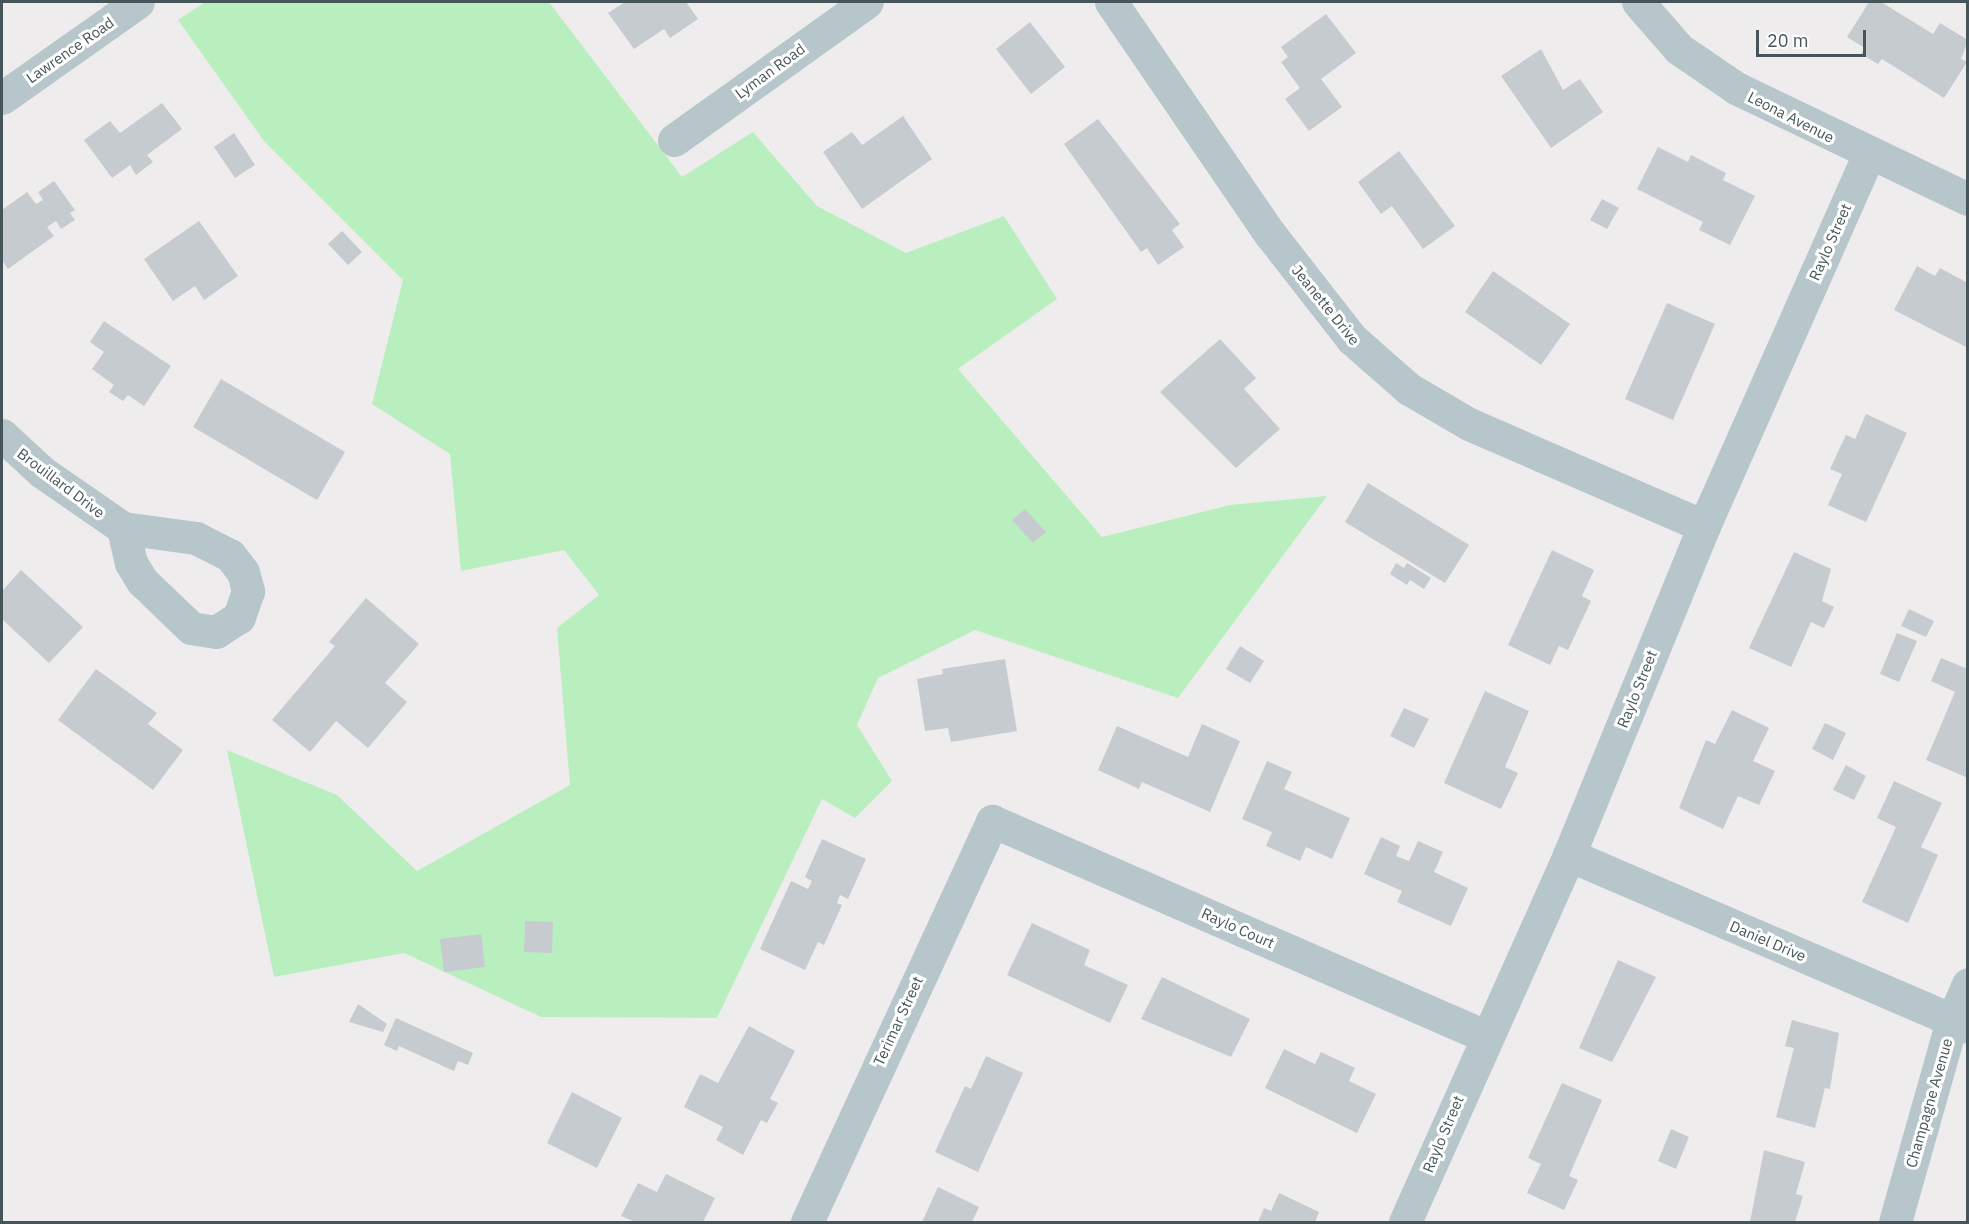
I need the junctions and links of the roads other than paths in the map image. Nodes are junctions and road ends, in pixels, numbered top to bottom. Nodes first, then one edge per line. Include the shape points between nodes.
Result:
1 (138, 2) edge
2 (867, 2) edge
3 (1111, 2) edge
4 (1638, 2) edge
5 (2, 98) edge
6 (674, 140) dead end
7 (1869, 154) junction
8 (1968, 199) edge
9 (2, 435) edge
10 (1704, 526) junction
11 (123, 528) dead end
12 (992, 821) joint
13 (1569, 855) junction
14 (1968, 984) edge
15 (1960, 1024) edge
16 (1485, 1036) junction
17 (807, 1222) edge
18 (1405, 1222) edge
19 (1895, 1222) edge

1 - 5 street, Lawrence Road
2 - 6 street, Lyman Road
3 - 10 street, Jeanette Drive via 1270,234 1352,339 1409,388 1469,424
4 - 7 street, Leona Avenue via 1679,49 1707,71 1789,118
7 - 8 street, Leona Avenue
7 - 10 street, Raylo Street
9 - 11 street, Brouillard Drive via 42,472
10 - 13 street, Raylo Street
12 - 16 street, Raylo Court
12 - 17 street, Terimar Street
13 - 15 street, Daniel Drive
13 - 16 street, Raylo Street
14 - 15 street, Champagne Avenue
15 - 19 street, Champagne Avenue
16 - 18 street, Raylo Street

